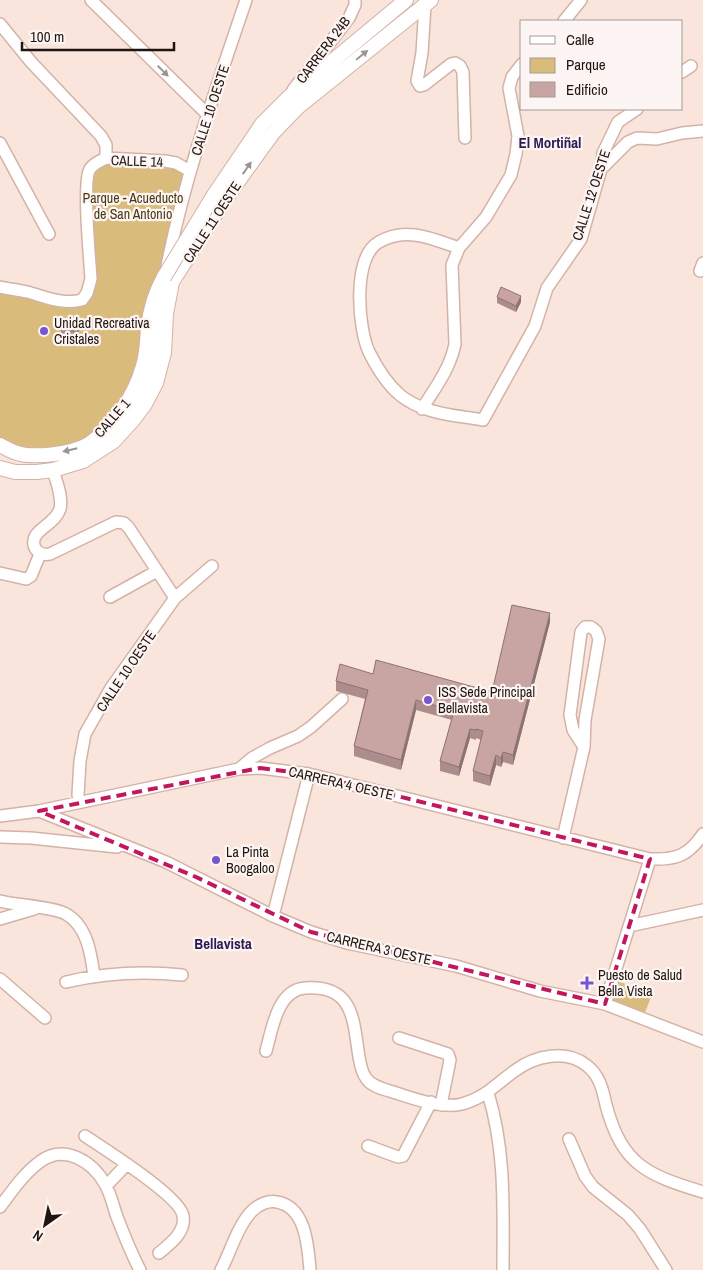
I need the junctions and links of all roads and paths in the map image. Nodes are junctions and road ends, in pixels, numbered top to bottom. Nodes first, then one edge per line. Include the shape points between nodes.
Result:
1 (91, 0) edge
2 (246, 0) edge
3 (354, 0) edge
4 (406, 0) edge
5 (581, 0) edge
6 (428, 3) edge
7 (565, 20) edge
8 (0, 24) edge
9 (395, 28) junction
10 (423, 33) junction
11 (520, 67) edge
12 (288, 98) junction
13 (636, 110) edge
14 (208, 115) junction
15 (703, 131) edge
16 (465, 138) dead end
17 (0, 143) edge
18 (106, 158) junction
19 (601, 169) junction
20 (190, 171) junction
21 (176, 220) junction
22 (49, 234) dead end
23 (459, 248) junction
24 (172, 282) junction
25 (0, 287) edge
26 (422, 408) junction
27 (88, 444) junction
28 (0, 445) edge
29 (0, 449) edge
30 (20, 453) junction
31 (1, 469) edge
32 (53, 470) junction
33 (40, 554) junction
34 (212, 566) dead end
35 (157, 571) junction
36 (0, 573) edge
37 (110, 597) dead end
38 (175, 598) junction
39 (342, 699) dead end
40 (584, 748) junction
41 (238, 769) junction
42 (309, 774) junction
43 (78, 795) dead end
44 (38, 811) junction
45 (0, 816) edge
46 (703, 834) edge
47 (0, 837) edge
48 (563, 838) junction
49 (134, 849) junction
50 (650, 860) junction
51 (0, 901) edge
52 (39, 908) junction
53 (703, 910) edge
54 (273, 916) junction
55 (0, 919) edge
56 (630, 926) junction
57 (182, 975) dead end
58 (94, 976) junction
59 (0, 979) edge
60 (66, 982) dead end
61 (605, 1004) junction
62 (44, 1018) dead end
63 (399, 1038) dead end
64 (703, 1042) edge
65 (266, 1051) dead end
66 (488, 1093) junction
67 (436, 1104) junction
68 (85, 1136) dead end
69 (569, 1139) dead end
70 (368, 1146) dead end
71 (126, 1164) junction
72 (106, 1186) junction
73 (703, 1192) edge
74 (0, 1207) edge
75 (159, 1253) dead end
76 (140, 1270) edge
77 (221, 1270) edge
78 (310, 1270) edge
79 (503, 1270) edge
80 (666, 1270) edge

1 -> 14 street
2 - 14 street, CALLE 10 OESTE
3 - 12 street, CARRERA 24B via 349,18
4 - 12 main road
5 - 7 street
6 - 9 main road, CALLE 11 OESTE
6 - 10 street
8 - 18 street via 101,136 106,145
9 - 10 street via 410,24
24 -> 9 main road, CALLE 11 OESTE via 272,133
10 - 16 street via 416,80 420,86 424,85 450,64 460,66
11 - 23 street via 509,88 518,136 511,176 486,217
12 - 27 main road, CALLE 1, bridge via 262,124 158,287 140,376 120,412
13 - 19 street, CALLE 12 OESTE via 618,122 603,153
14 - 20 street, CALLE 10 OESTE
15 - 19 street via 682,132 657,139 637,138 628,142
17 - 22 street
18 - 20 street, CALLE 14 via 165,161
18 - 25 street, CALLE 14 via 97,162 86,177 91,279 82,300 66,302
19 - 26 street, CALLE 12 OESTE via 581,239 547,288 535,326 483,420
20 - 21 street, CALLE 10 OESTE
21 - 24 street, CALLE 10 OESTE
21 - 27 street, CALLE 10 OESTE via 159,306 157,352 149,380 138,400 108,434
23 - 26 street via 452,265 451,280 454,351 446,372
23 - 26 street via 423,235 398,235 378,242 364,260 360,316 369,352 393,388
24 - 32 main road, CALLE 11 OESTE via 160,372 145,404 114,441 83,460
27 -> 30 main road via 50,454
28 - 30 main road
29 - 30 main road
30 - 32 main road
31 - 32 main road, CALLE 11 OESTE
32 - 33 street via 60,504 57,514 34,541 34,547
33 - 35 street via 50,554 116,522 124,523
33 - 36 street via 31,576 26,579
34 - 38 street, CALLE 10 OESTE
35 - 37 street
35 - 38 street
38 - 43 street, CALLE 10 OESTE via 110,688 85,734
39 - 41 street via 312,727 252,758
40 - 40 street via 573,730 570,714 581,632 585,627 591,627 598,638 585,720
40 - 48 street
41 - 42 street, CARRERA 4 OESTE via 260,768
41 - 44 street, CARRERA 4 OESTE
42 - 48 street, CARRERA 4 OESTE
42 - 54 street
44 - 45 street, CARRERA 4 OESTE
44 - 49 street, CARRERA 3 OESTE
46 - 50 street via 686,854
47 - 49 street
48 - 50 street, CARRERA 4 OESTE
49 - 54 street, CARRERA 3 OESTE
50 - 56 street
51 - 52 street
52 - 55 street
52 - 58 street via 64,913 76,922 88,946
53 - 56 street
54 - 61 street, CARRERA 3 OESTE via 347,943 456,966 540,991
56 - 61 street
57 - 58 street via 152,972
58 - 60 street
59 - 62 street
61 - 64 street, CARRERA 3 OESTE
63 - 67 street via 448,1054 450,1060
65 - 67 street via 278,1011 291,992 302,988 328,990 340,995 348,1005 366,1079 375,1086
66 - 67 street via 461,1105
66 - 73 street via 516,1069 534,1061 556,1055 575,1059 598,1077 615,1133 626,1152 656,1176
66 - 79 street via 498,1130 503,1169
67 - 70 street via 403,1156
68 - 71 street
69 - 80 street via 593,1187 628,1215
71 - 72 street
71 - 75 street via 178,1204 183,1216 181,1230 174,1241
72 - 74 street via 99,1174 78,1157 55,1154 41,1160
72 - 76 street
77 - 78 street via 248,1217 271,1201 290,1207 302,1223

